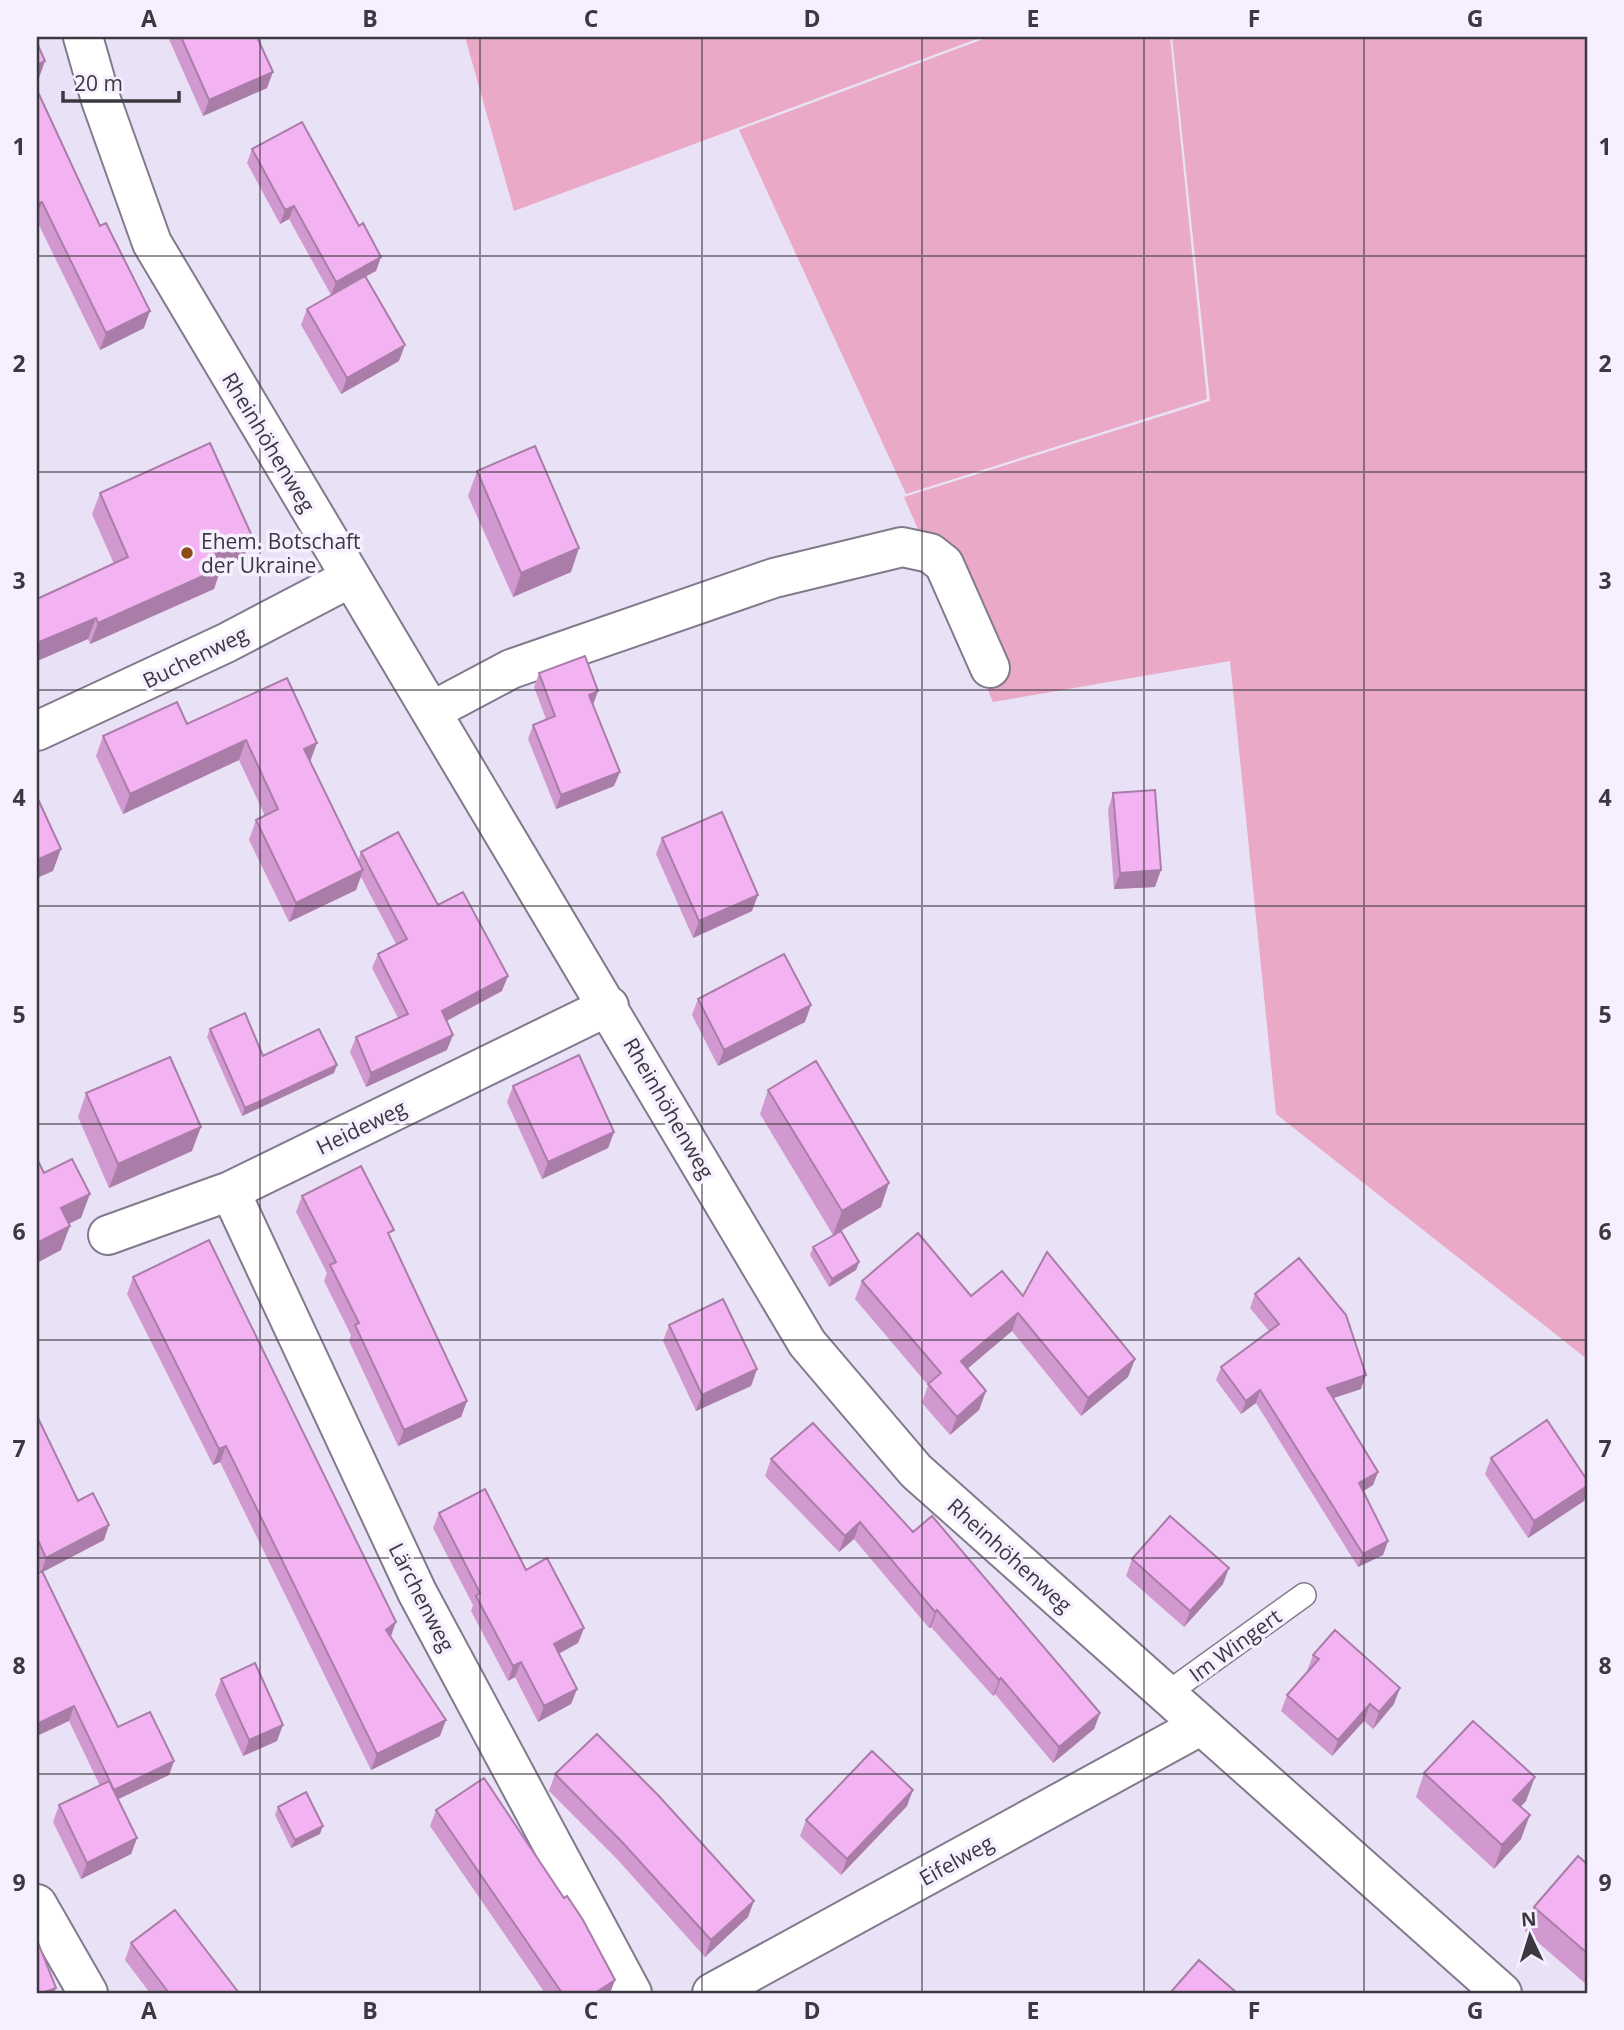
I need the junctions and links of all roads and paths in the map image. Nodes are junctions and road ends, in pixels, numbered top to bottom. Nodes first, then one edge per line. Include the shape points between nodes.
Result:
1 (83, 37) edge
2 (350, 578) junction
3 (990, 668) dead end
4 (432, 710) junction
5 (37, 732) edge
6 (609, 1006) junction
7 (230, 1191) junction
8 (108, 1235) dead end
9 (1304, 1595) dead end
10 (1165, 1695) junction
11 (1200, 1726) junction
12 (37, 1904) edge
13 (89, 1993) edge
14 (632, 1993) edge
15 (712, 1993) edge
16 (1502, 1993) edge

1 - 2 street, Rheinhöhenweg via 152,243
2 - 4 street, Rheinhöhenweg
2 - 5 street, Buchenweg
3 - 4 street via 944,564 930,553 902,547 774,578 689,606 511,669
4 - 6 street, Rheinhöhenweg
6 - 7 street, Heideweg
6 - 10 street, Rheinhöhenweg via 807,1343 916,1471
7 - 8 street, Heideweg
7 - 14 street, Lärchenweg via 417,1592
9 - 10 lane, Im Wingert
10 - 11 street, Rheinhöhenweg
11 - 15 street, Eifelweg
11 - 16 street, Rheinhöhenweg
12 - 13 street

